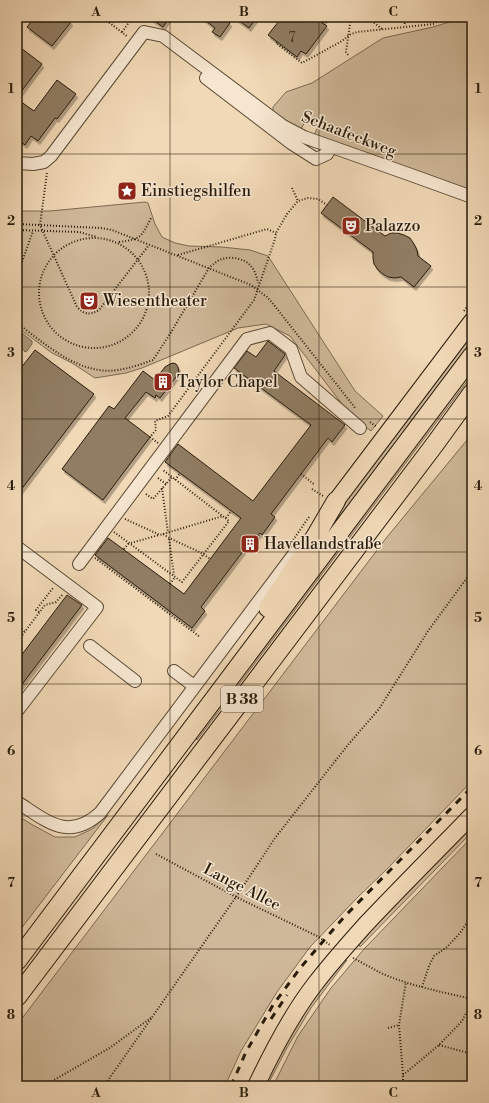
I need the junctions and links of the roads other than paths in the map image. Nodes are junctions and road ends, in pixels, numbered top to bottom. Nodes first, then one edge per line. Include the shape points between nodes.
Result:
1 (144, 32) junction
2 (331, 146) junction
3 (17, 163) edge
4 (472, 198) edge
5 (472, 321) edge
6 (472, 356) edge
7 (472, 393) edge
8 (472, 413) edge
9 (364, 424) road end
10 (435, 444) junction
11 (330, 499) junction
12 (17, 547) edge
13 (79, 564) dead end
14 (90, 646) dead end
15 (251, 649) junction
16 (174, 671) dead end
17 (135, 681) dead end
18 (194, 686) junction
19 (17, 711) edge
20 (17, 802) edge
21 (472, 815) edge
22 (17, 961) edge
23 (17, 997) edge
24 (256, 1086) edge

1 - 2 street, Schaafeckweg via 162,36 283,126 304,137
1 - 2 street via 316,159 327,154
1 - 3 street via 46,165
2 - 4 street, Schaafeckweg
5 - 11 main road
6 - 15 highway, B 38
7 - 10 highway, B 38
8 - 10 highway
9 - 13 street via 301,376 291,349 270,333 247,339
10 - 23 highway, B 38
11 - 15 highway via 315,537 264,614
11 - 18 street via 308,535
12 - 19 street via 97,607
14 - 17 street
15 - 22 highway, B 38
16 - 18 street
18 - 20 street via 100,813 92,820 71,828 61,828
21 - 24 main road via 341,951 293,1016

